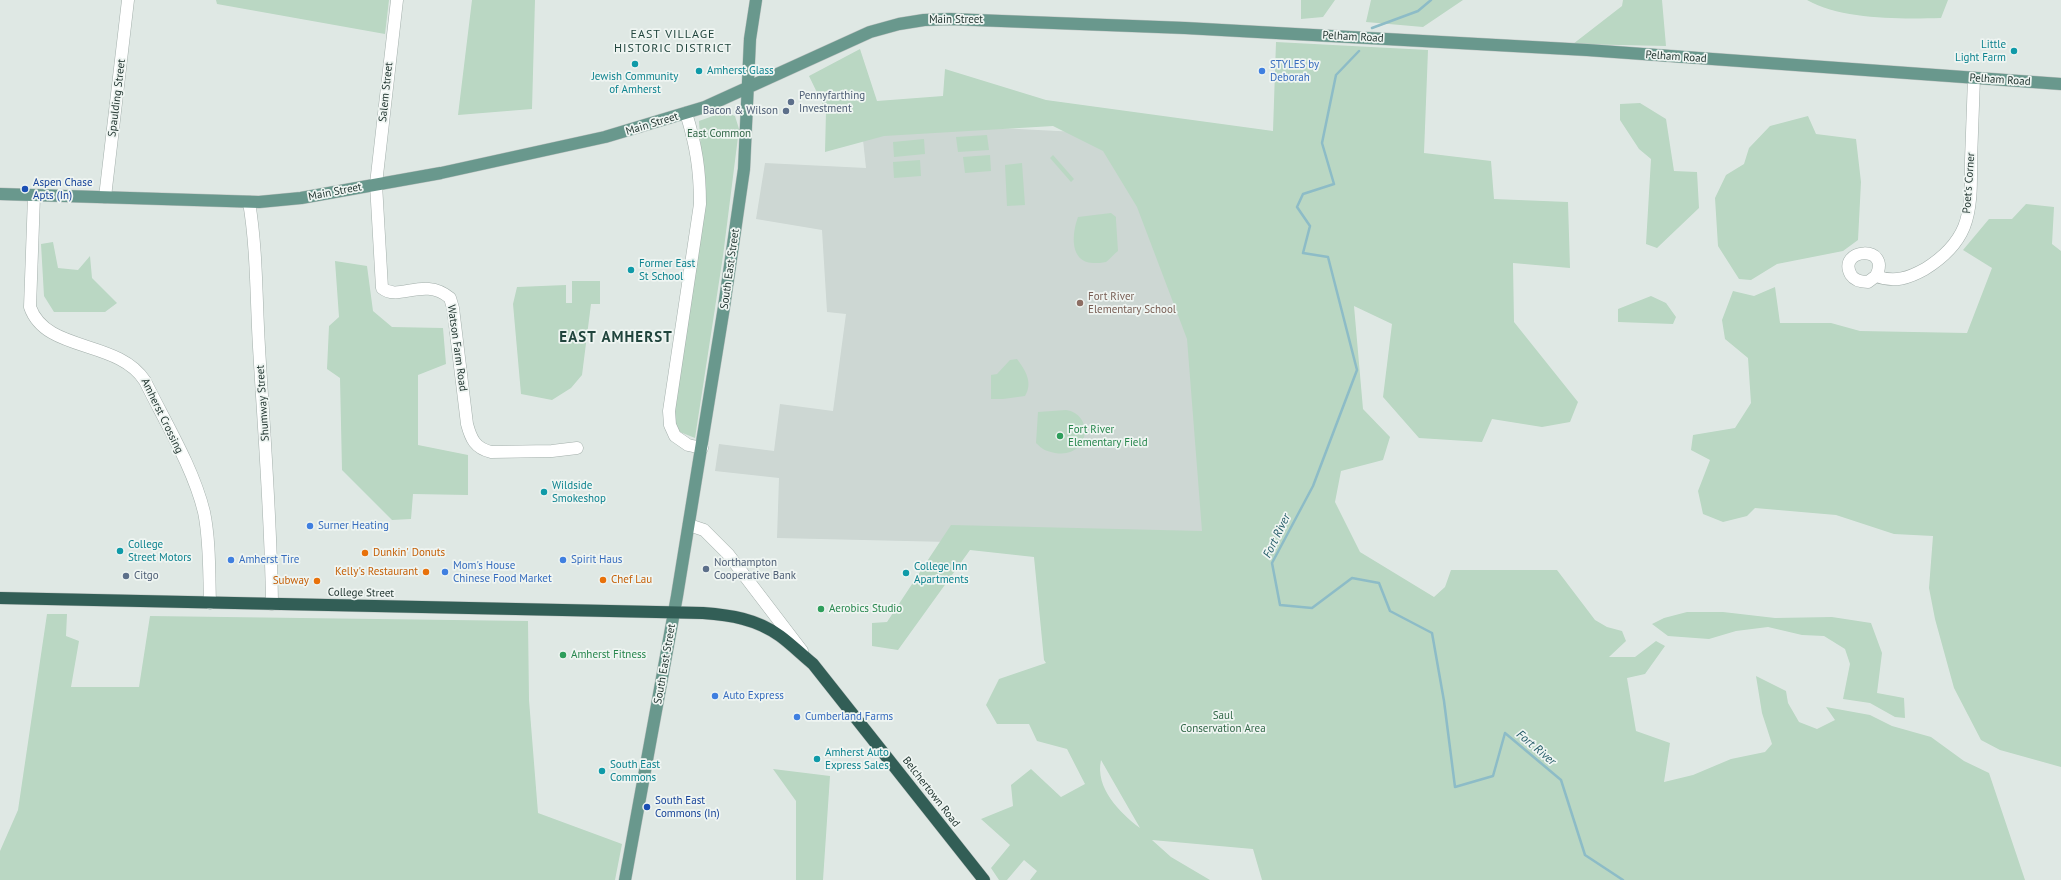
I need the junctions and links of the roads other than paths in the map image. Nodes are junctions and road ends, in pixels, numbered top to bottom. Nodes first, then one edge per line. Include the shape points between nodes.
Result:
1 (128, 0) edge
2 (397, 0) edge
3 (756, 0) edge
4 (1292, 33) joint
5 (1974, 78) junction
6 (2061, 84) edge
7 (747, 88) junction
8 (686, 113) junction
9 (376, 184) junction
10 (0, 194) edge
11 (34, 196) junction
12 (105, 197) junction
13 (250, 202) junction
14 (1876, 276) dead end
15 (577, 448) dead end
16 (702, 448) junction
17 (689, 525) junction
18 (0, 598) edge
19 (210, 603) junction
20 (272, 604) junction
21 (674, 613) junction
22 (813, 664) junction
23 (625, 880) edge
24 (984, 880) edge

1 - 12 street, Spaulding Street
2 - 9 street, Salem Street
3 - 7 main road, South East Street via 750,39
4 - 5 main road, Pelham Road via 1587,50
4 - 7 main road, Main Street via 1058,22 924,20 870,32
5 - 6 main road, Pelham Road
5 - 14 street, Poet's Corner via 1971,183 1964,226 1949,250 1921,271 1898,280
7 - 8 main road, Main Street
7 - 16 main road, South East Street via 744,169
8 - 9 main road, Main Street via 591,141 463,169
8 - 16 street via 698,154 700,204 669,411 670,425 675,436 688,444
9 - 13 main road, Main Street via 301,198
9 - 15 street, Watson Farm Road via 382,288 387,293 434,288 450,298 467,424 476,445 491,452
10 - 11 main road, Main Street
11 - 12 main road, Main Street
11 - 19 street, Amherst Crossing via 30,307 33,316 40,325 54,334 126,361 136,368 145,381 202,504 207,533
12 - 13 main road, Main Street
13 - 20 street, Shumway Street via 255,232
16 - 17 main road, South East Street
17 - 21 main road, South East Street
17 - 22 street, Belchertown Road via 704,530 728,554
18 - 19 highway, College Street
19 - 20 highway, College Street
20 - 21 highway, College Street
21 - 22 highway, Belchertown Road via 732,615 753,621 779,635
21 - 23 main road, South East Street
22 - 24 highway, Belchertown Road

